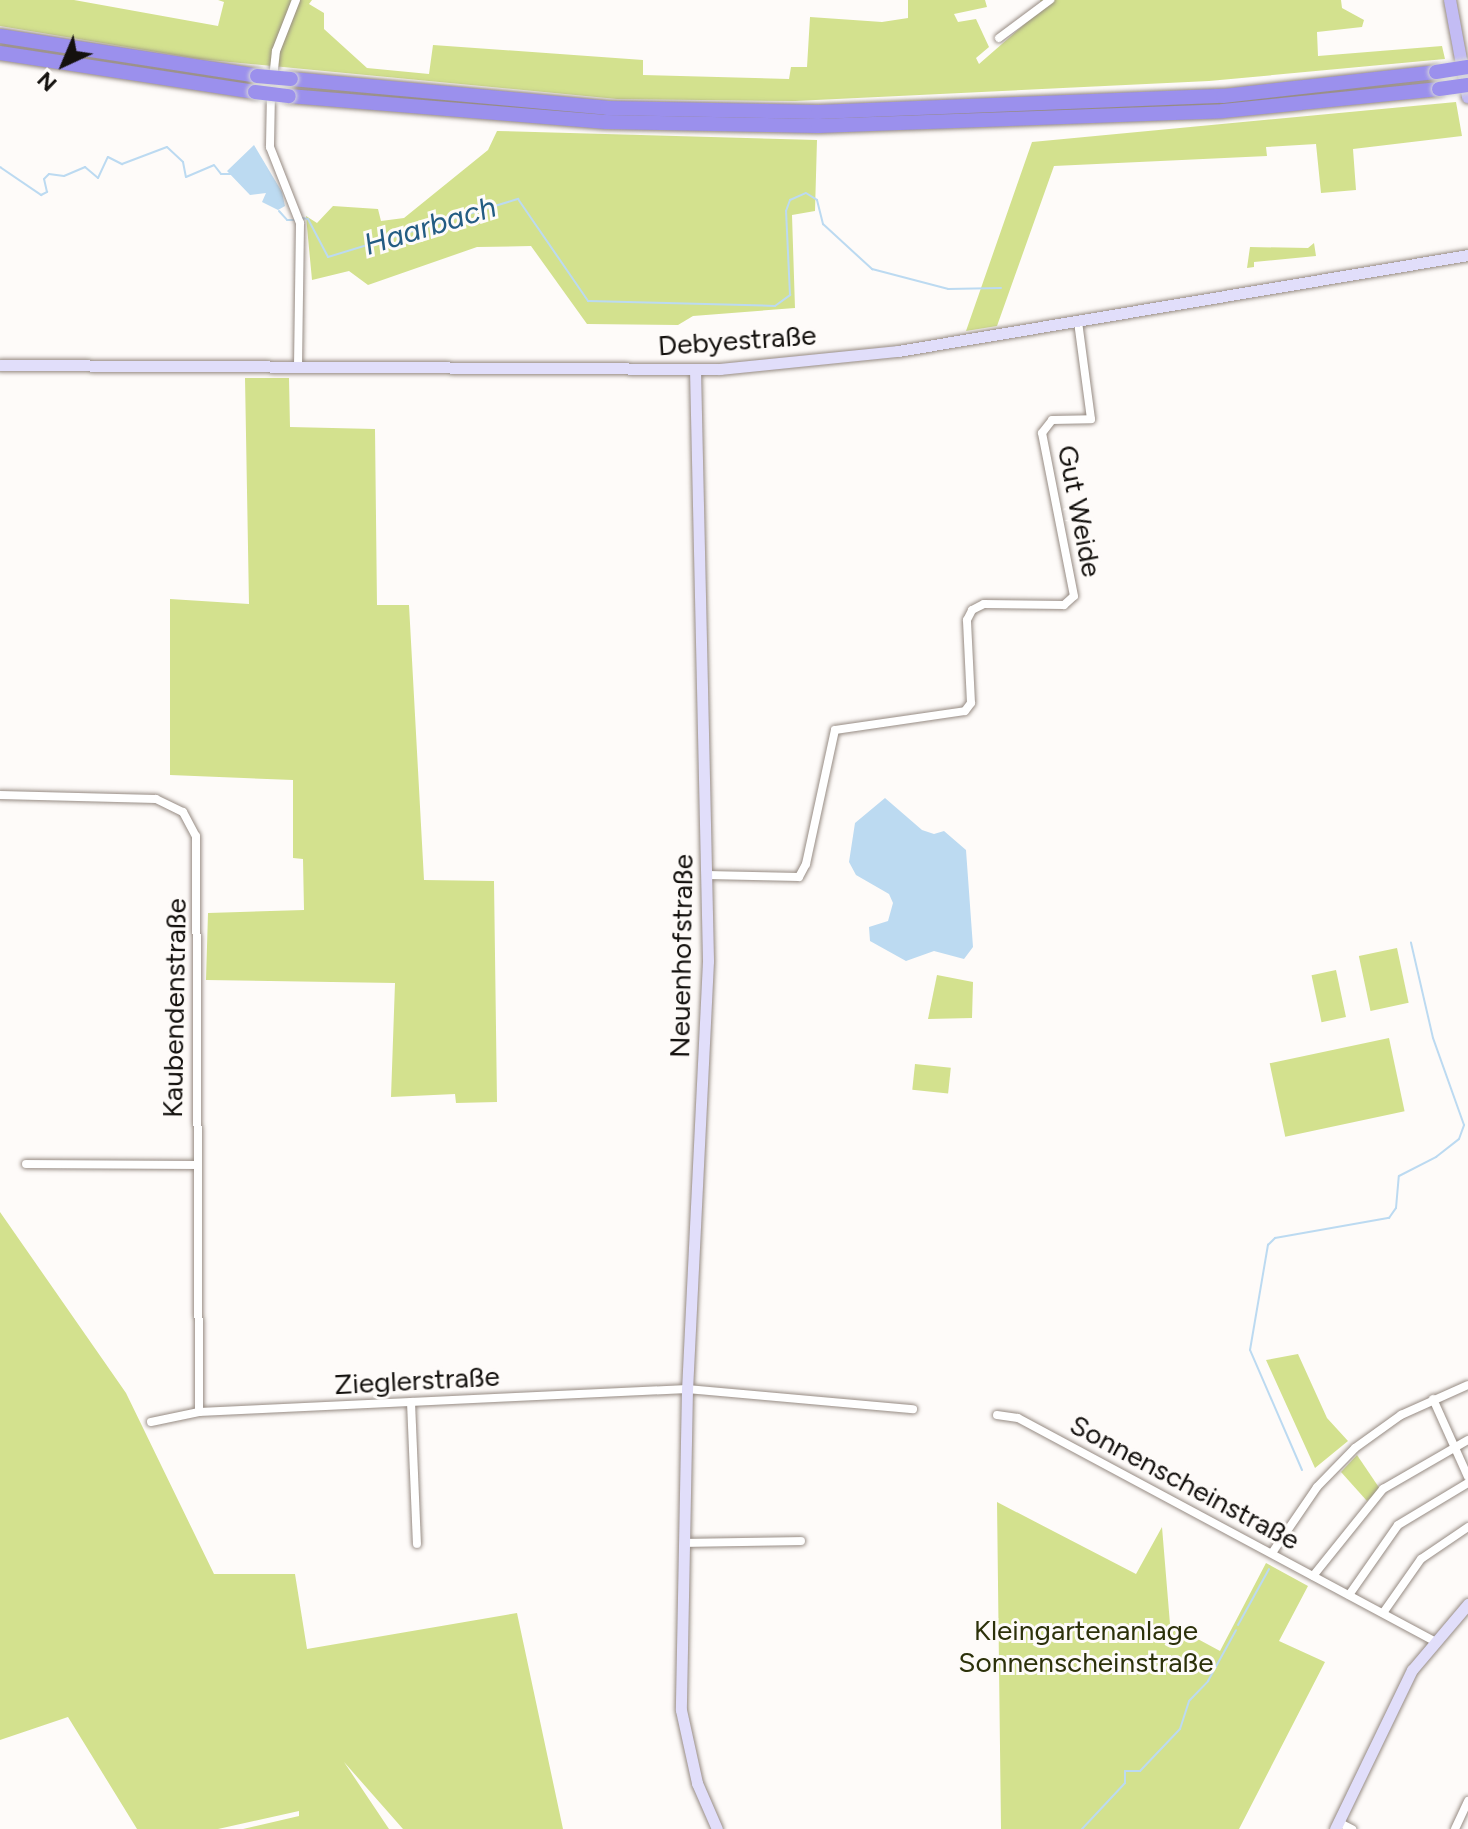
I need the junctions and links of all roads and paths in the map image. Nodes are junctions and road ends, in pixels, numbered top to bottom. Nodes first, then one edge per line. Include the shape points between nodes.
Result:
1 (296, 0) edge
2 (1050, 0) edge
3 (1450, 0) edge
4 (0, 36) edge
5 (999, 38) dead end
6 (0, 53) edge
7 (1468, 67) edge
8 (1468, 85) edge
9 (1468, 97) edge
10 (1468, 247) edge
11 (1464, 258) edge
12 (1078, 321) junction
13 (0, 365) edge
14 (298, 368) junction
15 (695, 369) junction
16 (0, 795) edge
17 (707, 875) junction
18 (26, 1164) dead end
19 (194, 1165) junction
20 (1468, 1385) edge
21 (687, 1389) junction
22 (1433, 1399) junction
23 (411, 1402) junction
24 (913, 1409) dead end
25 (199, 1412) junction
26 (997, 1415) dead end
27 (151, 1422) dead end
28 (1468, 1440) edge
29 (1454, 1445) junction
30 (1468, 1480) edge
31 (1468, 1527) edge
32 (801, 1541) dead end
33 (684, 1543) junction
34 (417, 1544) dead end
35 (1272, 1553) junction
36 (1313, 1576) junction
37 (1349, 1595) junction
38 (1468, 1604) edge
39 (1383, 1613) junction
40 (1432, 1640) junction
41 (1468, 1801) edge
42 (1336, 1825) edge
43 (717, 1829) edge
44 (1352, 1829) edge
45 (1455, 1829) edge

1 - 14 street via 276,51 268,136 299,219
2 - 5 street
3 - 9 main road
4 - 7 highway, bridge via 257,76 607,108 818,112 1223,96
6 - 8 highway, bridge via 289,96 606,122 818,126 1223,111
10 - 11 street
11 - 12 street, Debyestraße
12 - 15 street, Debyestraße via 872,355
12 - 17 street, Gut Weide via 1091,419 1052,420 1042,433 1074,586 1071,600 1064,605 984,604 972,610 967,620 971,703 965,711 835,730 799,877
13 - 14 street, Debyestraße
14 - 15 street, Debyestraße
15 - 17 street, Neuenhofstraße
16 - 19 street, Kaubendenstraße via 156,799 183,812 194,829
17 - 21 street, Neuenhofstraße via 702,1123
18 - 19 street
19 - 25 street, Kaubendenstraße
20 - 22 street
21 - 23 street, Zieglerstraße
21 - 24 street
21 - 33 street, Neuenhofstraße
22 - 29 street
22 - 35 street via 1355,1448 1317,1487
23 - 25 street, Zieglerstraße
23 - 34 street
25 - 27 street, Zieglerstraße
26 - 35 street, Sonnenscheinstraße via 1018,1418
28 - 29 street
29 - 30 street
29 - 36 street via 1383,1489
30 - 37 street via 1398,1525
31 - 39 street via 1423,1557
32 - 33 street
33 - 43 street, Neuenhofstraße via 683,1730
35 - 36 street, Sonnenscheinstraße
36 - 37 street, Sonnenscheinstraße
37 - 39 street, Sonnenscheinstraße
38 - 40 street
39 - 40 street, Sonnenscheinstraße
40 - 42 street
41 - 45 street
42 - 44 street

